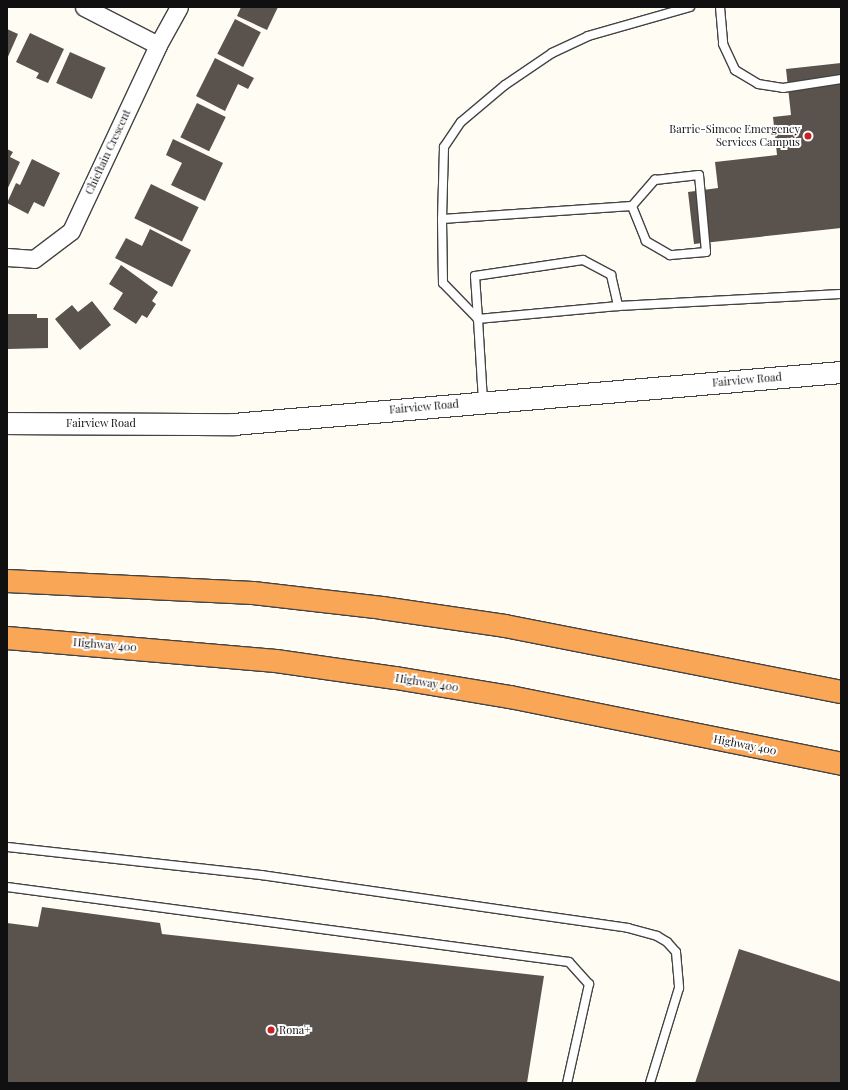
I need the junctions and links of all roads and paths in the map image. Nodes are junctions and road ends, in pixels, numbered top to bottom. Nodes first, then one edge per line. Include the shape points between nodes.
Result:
1 (84, 7) edge
2 (179, 7) edge
3 (690, 7) edge
4 (720, 7) edge
5 (158, 45) junction
6 (841, 79) edge
7 (632, 206) junction
8 (442, 219) junction
9 (7, 257) edge
10 (841, 294) edge
11 (618, 306) junction
12 (478, 319) junction
13 (841, 372) edge
14 (483, 402) junction
15 (7, 423) edge
16 (7, 581) edge
17 (7, 638) edge
18 (841, 692) edge
19 (841, 764) edge
20 (7, 847) edge
21 (7, 887) edge
22 (567, 1083) edge
23 (650, 1083) edge

1 - 5 street
2 - 5 street, Chieftain Crescent
3 - 8 lane via 588,36 552,54 505,85 462,122 444,147
4 - 6 lane via 723,44 735,70 758,84 783,88
5 - 9 street, Chieftain Crescent via 71,231 34,259
7 - 7 lane via 655,180 699,174 706,252 670,255 646,241
7 - 8 lane
8 - 12 lane via 442,283
10 - 11 lane
11 - 12 lane
11 - 12 lane via 611,275 583,260 476,276
12 - 14 lane
13 - 14 street, Fairview Road
14 - 15 street, Fairview Road via 233,424
16 - 18 highway via 254,593 382,608 505,626
17 - 19 highway, Highway 400 via 276,661 396,678 510,697
20 - 23 lane via 261,875 628,928 657,936 676,952 679,988
21 - 22 lane via 570,962 589,984

